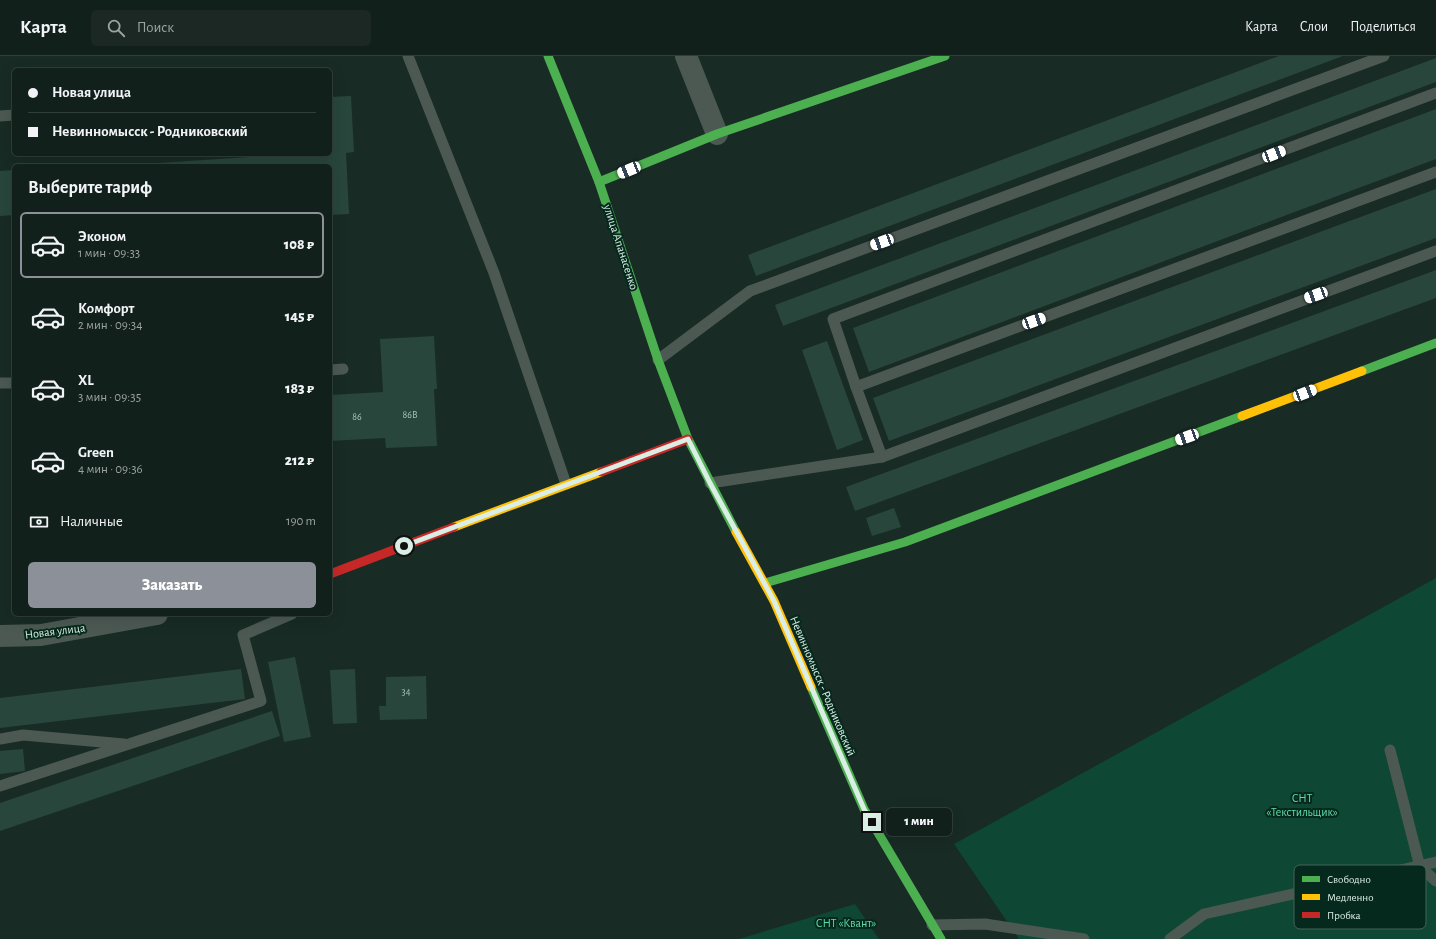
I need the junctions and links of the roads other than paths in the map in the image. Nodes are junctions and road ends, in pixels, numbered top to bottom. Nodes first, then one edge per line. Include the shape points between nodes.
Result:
1 (408, 56) edge
2 (548, 56) edge
3 (686, 56) edge
4 (945, 56) edge
5 (1384, 56) edge
6 (1436, 93) edge
7 (12, 115) edge
8 (0, 116) edge
9 (717, 134) junction
10 (1436, 172) edge
11 (599, 182) junction
12 (1436, 250) edge
13 (1436, 343) edge
14 (658, 360) junction
15 (343, 369) dead end
16 (332, 370) edge
17 (0, 383) edge
18 (12, 383) edge
19 (856, 388) junction
20 (688, 439) junction
21 (882, 457) junction
22 (710, 483) junction
23 (566, 484) junction
24 (332, 573) edge
25 (765, 583) junction
26 (147, 616) edge
27 (287, 616) edge
28 (0, 636) edge
29 (0, 738) edge
30 (129, 744) junction
31 (1390, 750) dead end
32 (0, 786) edge
33 (1436, 862) edge
34 (1419, 865) edge
35 (1426, 865) edge
36 (1426, 872) edge
37 (1436, 881) edge
38 (1294, 894) edge
39 (932, 925) junction
40 (941, 939) edge
41 (1084, 939) edge
42 (1170, 939) edge

1 - 23 lane via 494,273
2 - 11 street, улица Апанасенко
3 - 9 street
4 - 9 street
5 - 14 lane via 750,291
6 - 19 lane via 833,319
7 - 8 lane
9 - 11 street
10 - 19 lane
11 - 14 street, улица Апанасенко
12 - 21 lane
13 - 25 street via 905,542
14 - 20 street, улица Апанасенко
15 - 16 lane
17 - 18 lane
19 - 21 lane
20 - 22 street, Невинномысск - Родниковский
20 - 23 street
21 - 22 lane
22 - 25 street, Невинномысск - Родниковский
23 - 24 street
25 - 39 street, Невинномысск - Родниковский via 864,809
26 - 28 street, Новая улица via 41,635
27 - 30 lane via 243,635 261,701
29 - 30 lane via 23,735
30 - 32 lane
31 - 34 lane
33 - 35 lane
36 - 37 lane
38 - 42 lane via 1204,914
39 - 40 street, Невинномысск - Родниковский
39 - 41 lane via 985,924

